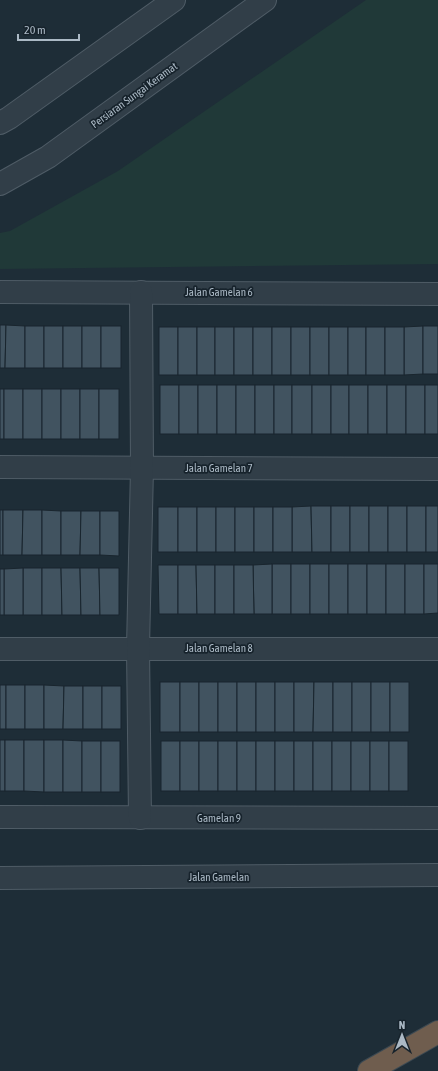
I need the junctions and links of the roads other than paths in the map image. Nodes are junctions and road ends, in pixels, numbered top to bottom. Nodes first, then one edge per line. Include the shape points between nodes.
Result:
1 (174, 0) edge
2 (265, 0) edge
3 (0, 123) edge
4 (0, 184) edge
5 (0, 292) edge
6 (141, 292) junction
7 (438, 294) edge
8 (0, 467) edge
9 (142, 468) junction
10 (438, 469) edge
11 (138, 648) junction
12 (0, 649) edge
13 (438, 649) edge
14 (0, 817) edge
15 (140, 818) junction
16 (438, 818) edge
17 (438, 876) edge
18 (0, 878) edge
19 (438, 1032) edge
20 (369, 1071) edge

1 - 3 street
2 - 4 street, Persiaran Sungai Keramat via 48,157
5 - 6 street, Jalan Gamelan 6
6 - 7 street, Jalan Gamelan 6
6 - 9 street
8 - 9 street, Jalan Gamelan 7
9 - 10 street, Jalan Gamelan 7
9 - 11 street
11 - 12 street, Jalan Gamelan 8
11 - 13 street, Jalan Gamelan 8
11 - 15 street
14 - 15 street, Gamelan 9
15 - 16 street, Gamelan 9
17 - 18 street, Jalan Gamelan
19 - 20 highway

